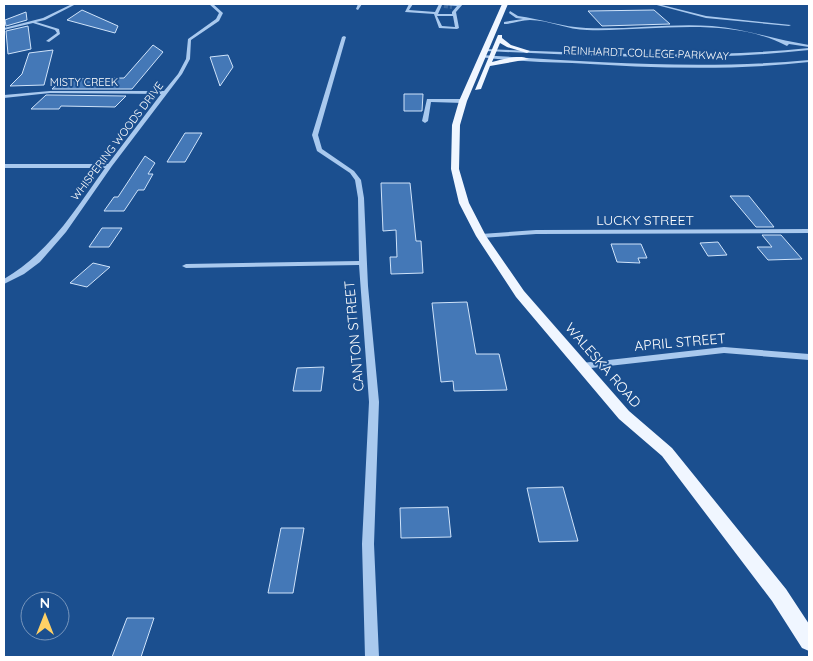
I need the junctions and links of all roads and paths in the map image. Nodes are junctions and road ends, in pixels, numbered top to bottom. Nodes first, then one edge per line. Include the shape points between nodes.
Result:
1 (74, 4) edge
2 (211, 4) edge
3 (360, 4) edge
4 (411, 4) edge
5 (505, 4) edge
6 (513, 4) edge
7 (655, 4) edge
8 (358, 9) dead end
9 (455, 9) edge
10 (439, 10) edge
11 (510, 12) junction
12 (400, 15) dead end
13 (530, 19) junction
14 (32, 22) junction
15 (505, 23) junction
16 (789, 25) dead end
17 (4, 28) edge
18 (344, 36) dead end
19 (499, 38) junction
20 (48, 41) dead end
21 (783, 42) junction
22 (809, 48) edge
23 (483, 53) junction
24 (492, 53) junction
25 (777, 53) junction
26 (527, 55) junction
27 (809, 60) edge
28 (487, 65) junction
29 (165, 93) junction
30 (4, 96) edge
31 (463, 100) junction
32 (425, 121) dead end
33 (456, 134) junction
34 (4, 166) edge
35 (109, 166) junction
36 (809, 231) edge
37 (480, 236) junction
38 (363, 263) junction
39 (186, 266) dead end
40 (4, 282) edge
41 (809, 357) edge
42 (582, 366) junction
43 (779, 595) junction
44 (809, 623) edge
45 (809, 641) edge
46 (372, 657) edge

1 - 14 street
2 - 29 street, WHISPERING WOODS DRIVE via 221,14 218,20 189,40 188,59
3 - 8 street
4 - 10 street via 406,11
5 - 23 main road, WALESKA ROAD
6 - 11 main road
7 - 16 street via 706,17
9 - 10 street
9 - 10 street
9 - 10 street via 457,28 440,27
10 - 12 street
11 - 13 street
11 - 15 main road
13 - 15 street
13 - 21 street via 585,29 731,29
14 - 17 street
14 - 20 street via 57,29 57,36
15 - 19 main road
18 - 38 street, CANTON STREET via 315,135 320,150 352,172 358,180
19 - 24 main road, WALESKA ROAD
19 - 26 main road
21 - 22 street
21 - 25 street via 788,47
22 - 25 street, REINHARDT COLLEGE PARKWAY
23 - 24 street, REINHARDT COLLEGE PARKWAY
23 - 31 main road, WALESKA ROAD
24 - 26 street, REINHARDT COLLEGE PARKWAY
24 - 28 main road, WALESKA ROAD
25 - 26 street, REINHARDT COLLEGE PARKWAY via 684,57
26 - 27 street, REINHARDT COLLEGE PARKWAY via 694,66
26 - 28 main road
28 - 33 main road, WALESKA ROAD
29 - 30 street, MISTY CREEK via 50,92
29 - 35 street, WHISPERING WOODS DRIVE
31 - 32 street via 429,100
31 - 33 main road, WALESKA ROAD
33 - 37 main road, WALESKA ROAD via 455,169 464,203
34 - 35 street
35 - 40 street, WHISPERING WOODS DRIVE via 52,247 14,278
36 - 37 street, LUCKY STREET via 536,232
37 - 42 main road, WALESKA ROAD via 520,294
38 - 39 street
38 - 46 street, CANTON STREET via 374,402 368,544
41 - 42 street, APRIL STREET via 724,350
42 - 43 main road, WALESKA ROAD via 624,415 667,452
43 - 44 street
43 - 45 main road, WALESKA ROAD

